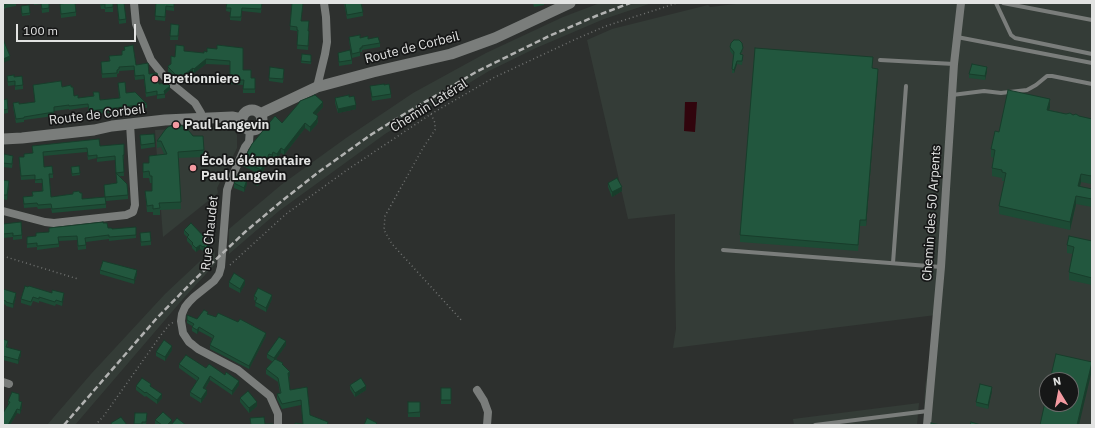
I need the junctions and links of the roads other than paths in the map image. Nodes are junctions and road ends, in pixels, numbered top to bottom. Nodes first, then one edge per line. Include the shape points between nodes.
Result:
1 (134, 3) edge
2 (324, 3) edge
3 (570, 3) edge
4 (961, 3) edge
5 (996, 3) edge
6 (1003, 3) edge
7 (1092, 20) edge
8 (957, 37) junction
9 (1092, 54) edge
10 (880, 60) dead end
11 (1092, 63) edge
12 (954, 64) junction
13 (1092, 84) edge
14 (906, 86) dead end
15 (317, 88) junction
16 (952, 95) junction
17 (260, 114) junction
18 (201, 119) junction
19 (242, 119) junction
20 (130, 124) junction
21 (250, 130) junction
22 (3, 139) edge
23 (3, 211) edge
24 (723, 250) dead end
25 (893, 263) junction
26 (941, 268) junction
27 (477, 390) dead end
28 (928, 411) junction
29 (278, 425) edge
30 (487, 425) edge
31 (815, 425) edge
32 (927, 425) edge

1 - 18 street via 136,24 151,60 167,80 195,103 201,113
2 - 15 street via 327,42
3 - 15 main road, Route de Corbeil via 495,38 451,54
4 - 8 street, Chemin des 50 Arpents
5 - 9 lane via 1015,38
6 - 7 lane
8 - 11 lane
8 - 12 street, Chemin des 50 Arpents
10 - 12 lane
12 - 16 street, Chemin des 50 Arpents
13 - 16 lane via 1047,76 1027,90
14 - 25 lane
15 - 17 main road, Route de Corbeil
16 - 26 street, Chemin des 50 Arpents
17 - 19 main road via 250,110 244,113
17 - 21 main road via 262,121 259,127
18 - 19 main road, Route de Corbeil
18 - 20 main road, Route de Corbeil
19 - 21 main road via 245,127
20 - 22 main road, Route de Corbeil
20 - 23 street via 135,205 133,212 126,215 45,222
21 - 29 street, Rue Chaudet via 249,142 227,190 219,274 188,302 181,321 183,333 192,345 238,370 270,396 278,414
24 - 25 lane
25 - 26 lane
26 - 28 street, Chemin des 50 Arpents
27 - 30 street via 488,412
28 - 31 lane
28 - 32 street, Chemin des 50 Arpents

